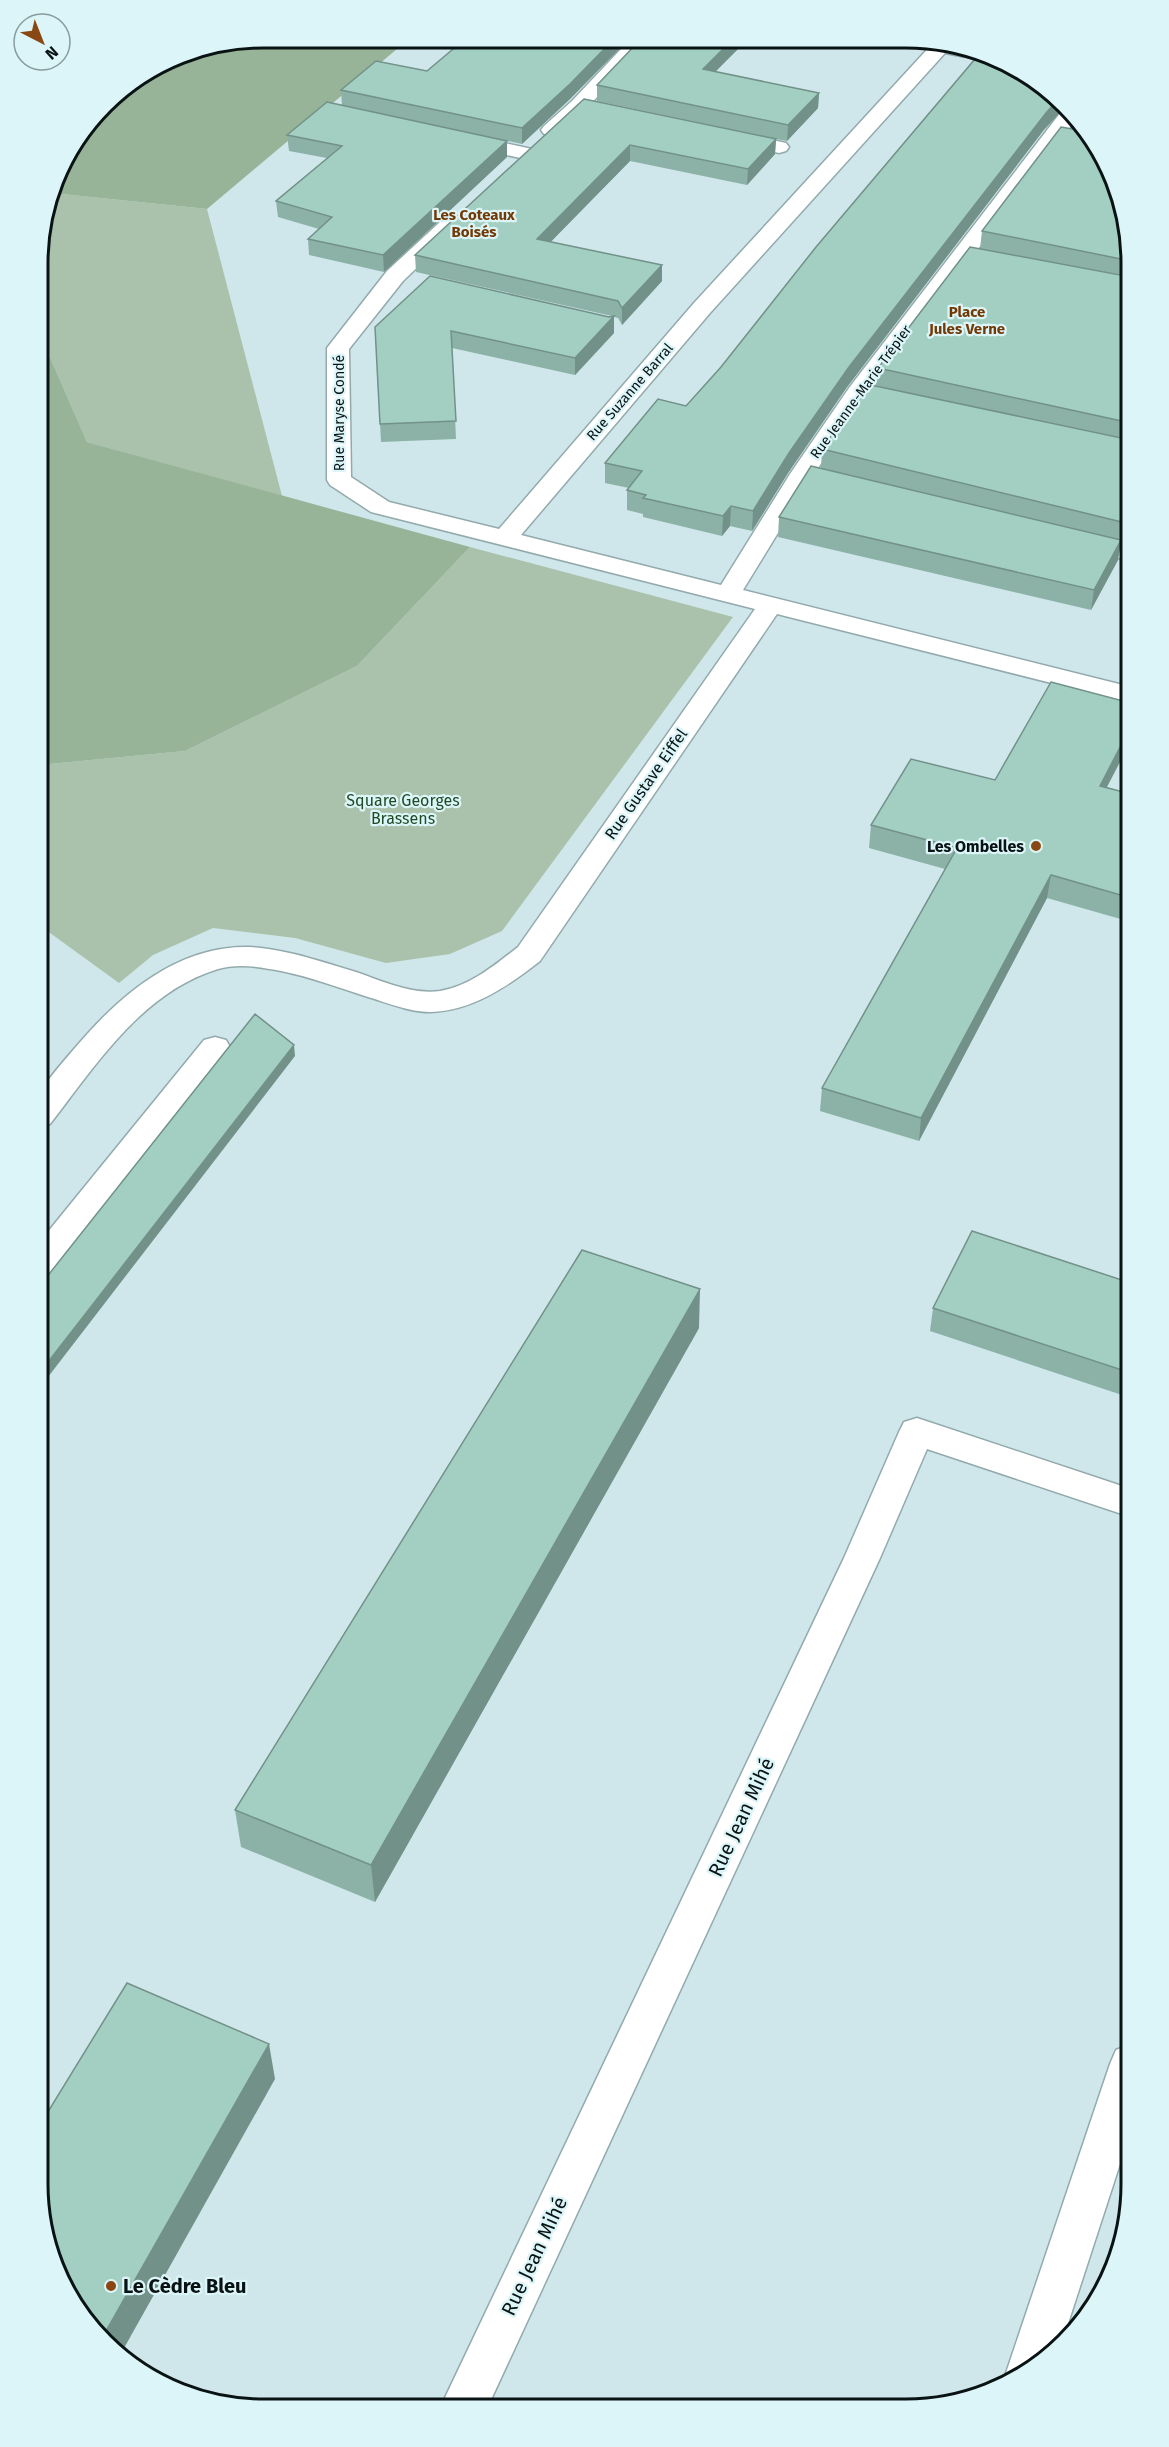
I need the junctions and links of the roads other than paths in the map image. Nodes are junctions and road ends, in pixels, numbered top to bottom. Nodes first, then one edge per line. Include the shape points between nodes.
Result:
1 (633, 48) edge
2 (937, 50) edge
3 (579, 105) junction
4 (601, 110) edge
5 (1068, 122) edge
6 (712, 133) edge
7 (448, 137) edge
8 (779, 147) edge
9 (525, 153) junction
10 (508, 170) edge
11 (465, 211) edge
12 (962, 255) junction
13 (984, 259) edge
14 (395, 276) junction
15 (418, 281) edge
16 (1052, 535) edge
17 (506, 537) junction
18 (1121, 552) edge
19 (728, 594) junction
20 (771, 605) junction
21 (1121, 692) edge
22 (215, 1047) dead end
23 (48, 1105) edge
24 (48, 1256) edge
25 (1121, 1500) edge
26 (1121, 2094) edge
27 (1034, 2357) edge
28 (467, 2399) edge

1 - 3 street
2 - 17 street, Rue Suzanne Barral via 702,308
3 - 4 street
3 - 9 street
5 - 12 street, Rue Jeanne-Marie Trépier via 1064,138
6 - 8 street
7 - 9 street
9 - 10 street
11 - 14 street, Rue Maryse Condé
12 - 13 street
12 - 19 street, Rue Jeanne-Marie Trépier via 814,477
14 - 15 street
14 - 17 street, Rue Maryse Condé via 338,348 339,480 380,507
16 - 18 street
17 - 19 street
19 - 20 street
20 - 21 street
20 - 23 street, Rue Gustave Eiffel via 529,954 497,980 437,1002 406,998 263,957 232,957 202,964 140,1000 98,1043
22 - 24 street
25 - 28 street, Rue Jean Mihé via 918,1432
26 - 27 street

